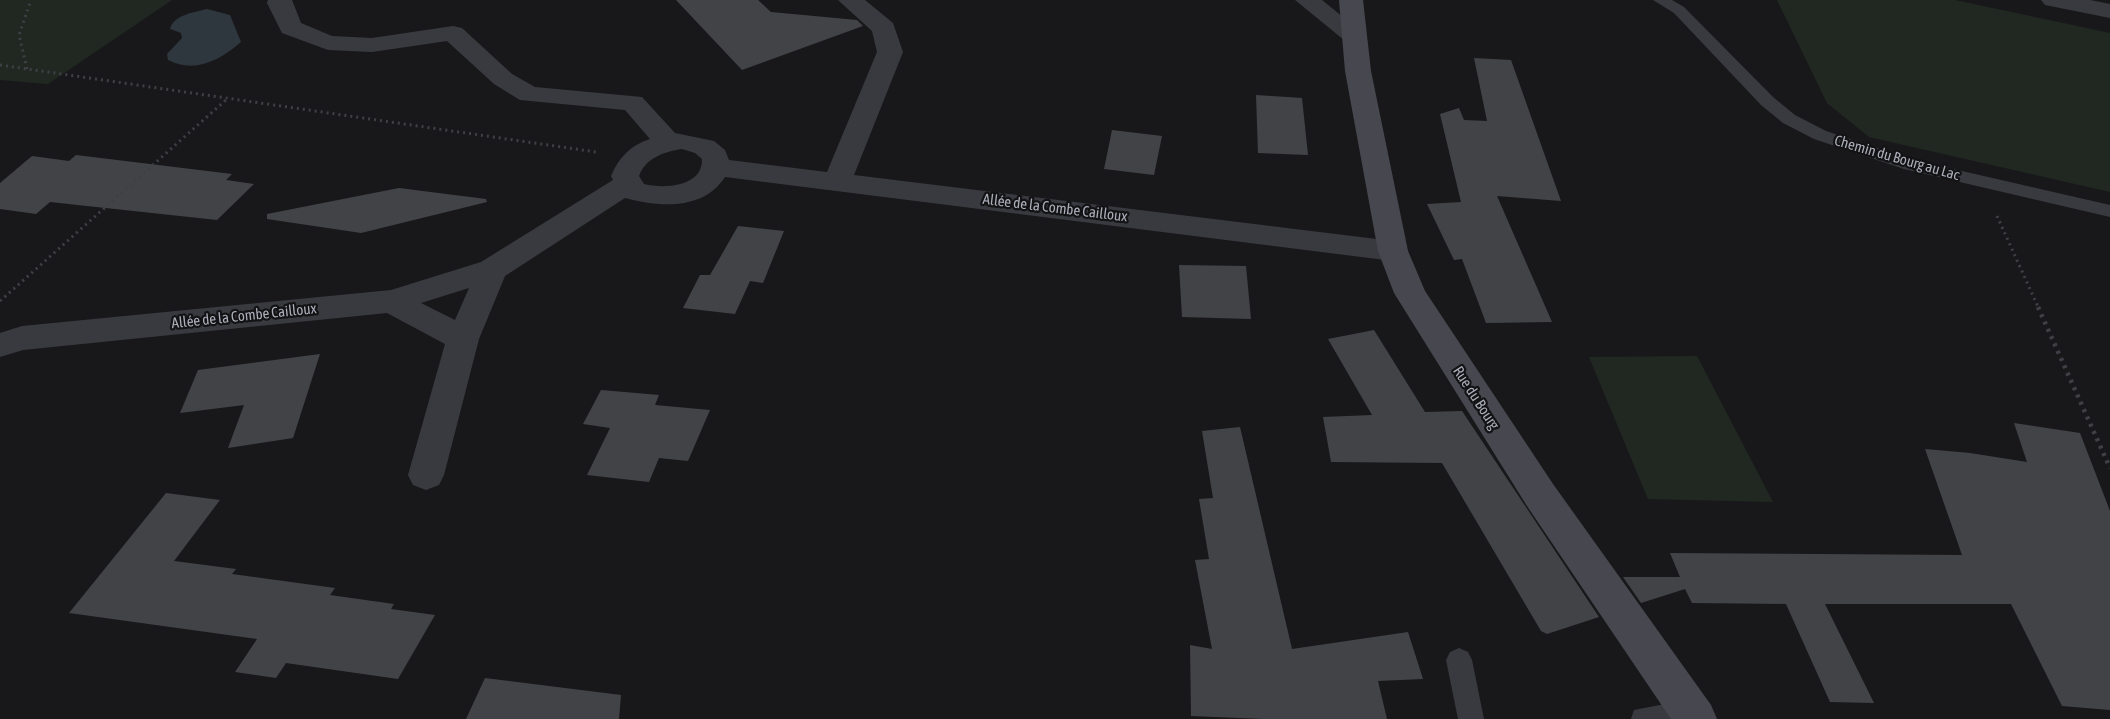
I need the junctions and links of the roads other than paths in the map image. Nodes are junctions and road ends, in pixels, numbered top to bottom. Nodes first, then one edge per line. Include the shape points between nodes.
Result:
1 (280, 0) edge
2 (850, 0) edge
3 (1307, 0) edge
4 (1351, 0) edge
5 (1662, 0) edge
6 (2053, 0) edge
7 (2110, 11) edge
8 (1353, 35) junction
9 (668, 142) junction
10 (717, 167) junction
11 (631, 171) junction
12 (837, 182) junction
13 (2110, 211) edge
14 (1393, 251) junction
15 (492, 270) junction
16 (391, 301) junction
17 (7, 333) edge
18 (463, 339) junction
19 (426, 475) dead end
20 (1459, 660) dead end
21 (1694, 715) edge
22 (1471, 719) edge
23 (1644, 719) edge

1 - 9 street via 291,28 328,43 372,45 453,33 503,79 529,93 633,103
2 - 12 street via 884,28 890,52
3 - 8 street
4 - 8 street, Rue du Bourg
5 - 13 lane, Chemin du Bourg au Lac via 1679,10 1745,80 1789,118 1820,135 1858,150 1982,183
6 - 7 street
8 - 14 street, Rue du Bourg
9 - 10 street via 705,146 717,159
9 - 11 street via 643,152
10 - 11 street via 704,185 676,197 646,196 634,191
10 - 12 street, Allée de la Combe Cailloux
11 - 15 street, Allée de la Combe Cailloux
12 - 14 street, Allée de la Combe Cailloux
14 - 21 street, Rue du Bourg via 1410,293 1449,357
15 - 16 street, Allée de la Combe Cailloux
15 - 18 street
16 - 17 street, Allée de la Combe Cailloux
16 - 18 street
18 - 19 street
20 - 22 lane
21 - 23 lane

